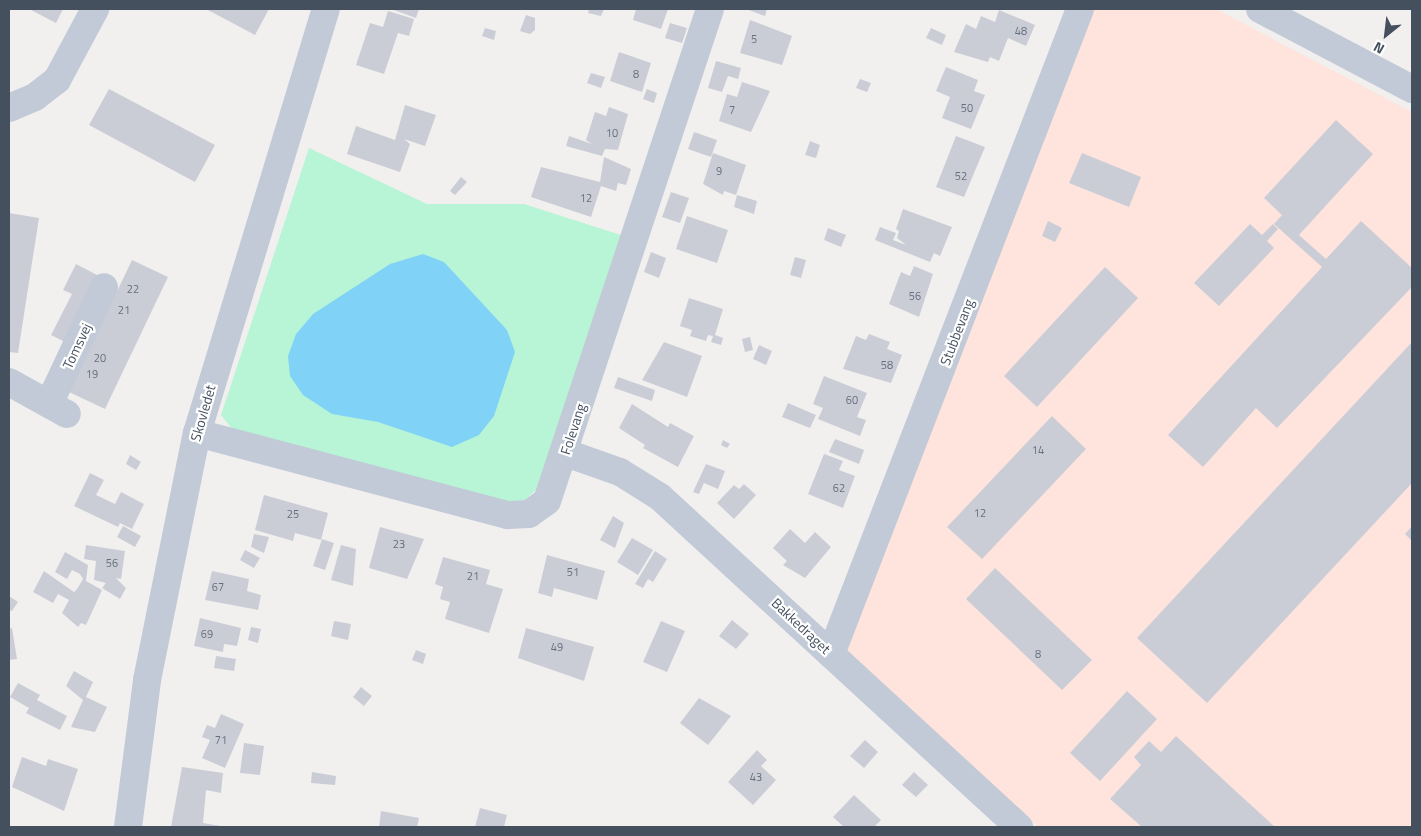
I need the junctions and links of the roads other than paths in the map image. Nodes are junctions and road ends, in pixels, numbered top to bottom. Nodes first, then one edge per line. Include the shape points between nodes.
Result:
1 (95, 9) edge
2 (326, 9) edge
3 (710, 9) edge
4 (1080, 9) edge
5 (1260, 9) edge
6 (1412, 89) edge
7 (9, 108) edge
8 (104, 287) dead end
9 (9, 382) edge
10 (197, 433) junction
11 (566, 453) junction
12 (831, 654) junction
13 (128, 827) edge
14 (1019, 827) edge

1 - 7 street via 57,80 35,97
2 - 10 street, Skovledet
3 - 11 street, Folevang
4 - 12 street, Stubbevang
5 - 6 street
8 - 9 street, Tomsvej via 58,409
10 - 11 street, Folevang via 508,515 529,514 547,501
10 - 13 street, Skovledet via 147,680
11 - 12 street, Bakkedraget via 620,472 660,497
12 - 14 street, Bakkedraget

